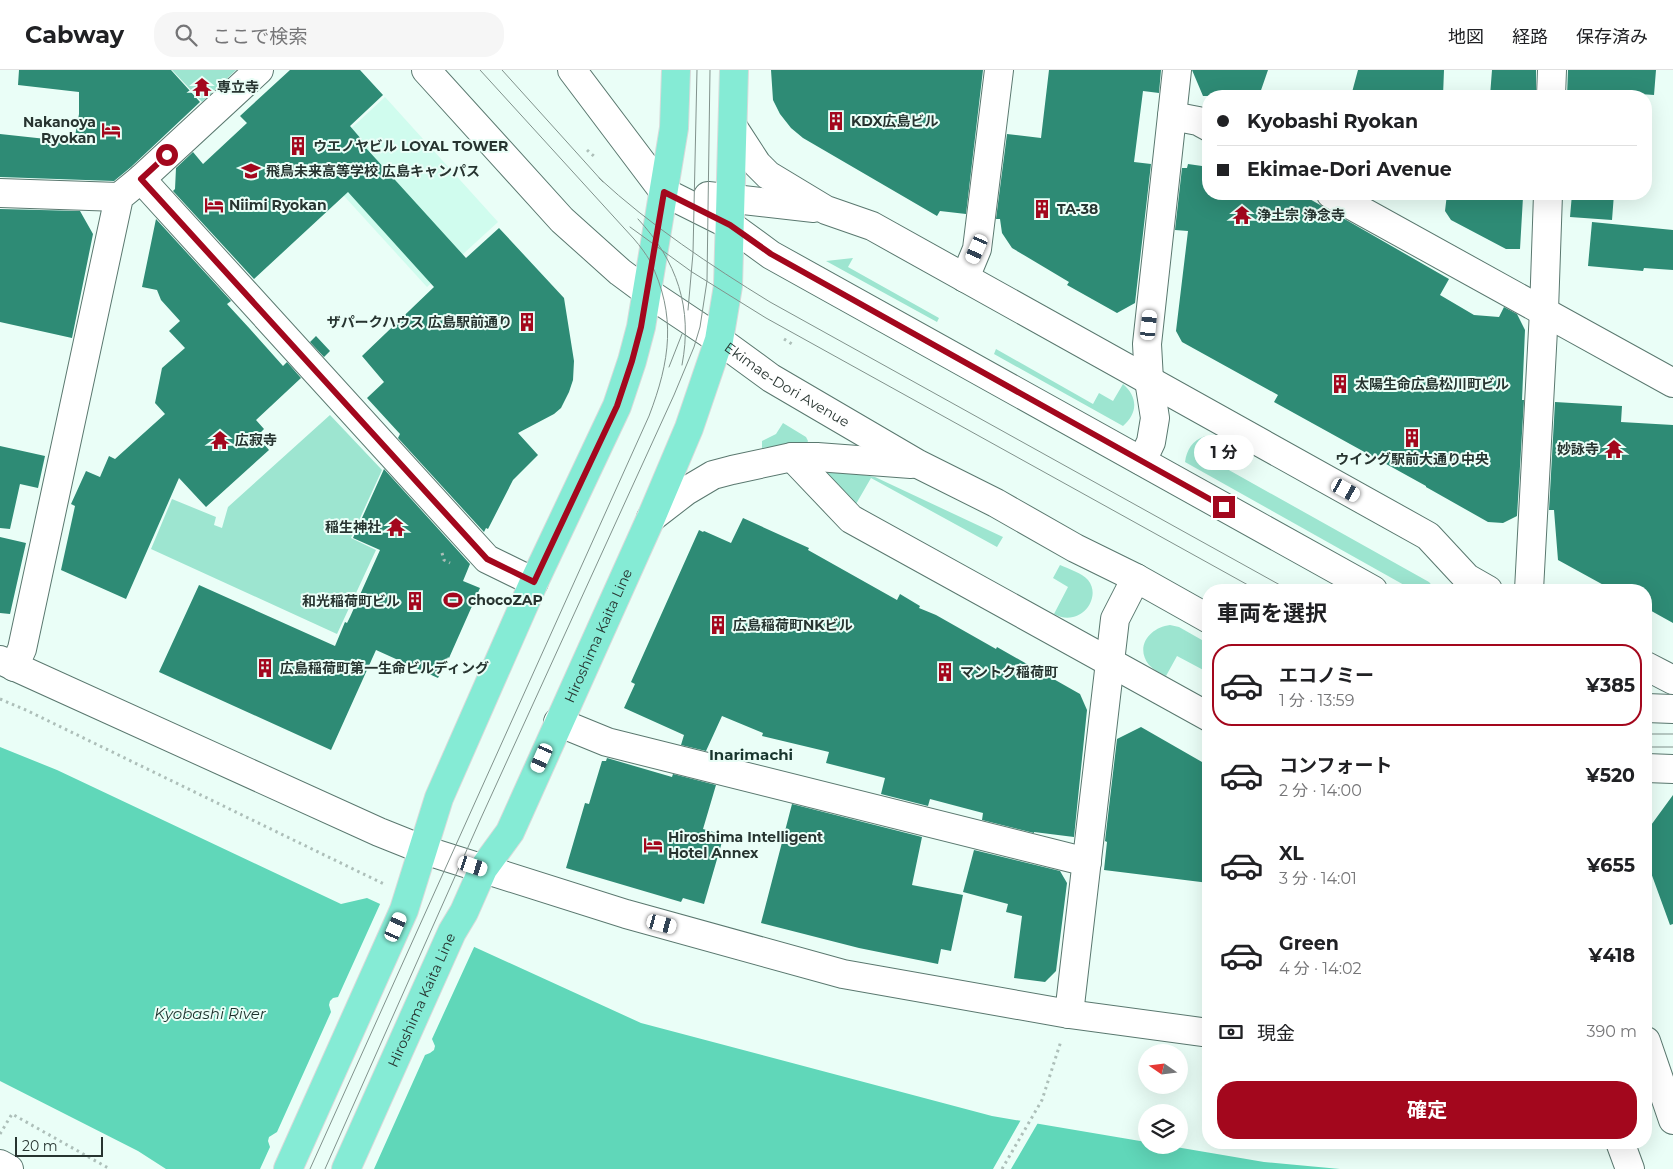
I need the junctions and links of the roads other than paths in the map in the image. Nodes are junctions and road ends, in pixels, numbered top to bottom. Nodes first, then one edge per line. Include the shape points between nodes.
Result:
1 (259, 70) edge
2 (426, 70) edge
3 (572, 70) edge
4 (676, 70) edge
5 (734, 70) edge
6 (999, 70) edge
7 (1177, 70) edge
8 (1552, 70) edge
9 (1551, 90) edge
10 (1172, 116) junction
11 (1202, 123) edge
12 (733, 127) junction
13 (141, 179) junction
14 (664, 192) junction
15 (0, 193) edge
16 (119, 197) junction
17 (1342, 200) edge
18 (1548, 200) edge
19 (826, 210) junction
20 (731, 212) junction
21 (965, 278) junction
22 (647, 292) junction
23 (1544, 311) junction
24 (719, 340) junction
25 (1149, 380) junction
26 (1673, 383) edge
27 (792, 457) junction
28 (1142, 461) junction
29 (918, 464) junction
30 (651, 518) junction
31 (1136, 578) junction
32 (534, 582) junction
33 (1362, 584) edge
34 (1478, 584) edge
35 (1529, 584) edge
36 (1202, 615) edge
37 (1111, 663) junction
38 (7, 664) edge
39 (1652, 669) edge
40 (1673, 680) edge
41 (1652, 708) edge
42 (1673, 709) edge
43 (1202, 713) edge
44 (558, 722) junction
45 (1652, 768) edge
46 (1673, 769) edge
47 (424, 850) junction
48 (1087, 862) junction
49 (483, 869) junction
50 (1069, 1014) junction
51 (1202, 1031) edge
52 (1657, 1051) edge
53 (1673, 1120) edge
54 (1623, 1149) edge
55 (0, 1164) edge
56 (9, 1169) edge
57 (288, 1169) edge
58 (346, 1169) edge
59 (1630, 1169) edge

1 - 13 street
2 - 22 street, Ekimae-Dori Avenue via 562,220
3 - 14 street
4 - 14 main road via 674,128
5 - 12 main road, Hiroshima Kaita Line
6 - 21 street via 977,249
7 - 10 street
8 - 9 street
10 - 11 street
10 - 25 street via 1147,344
12 - 19 street via 768,175
12 - 20 main road, Hiroshima Kaita Line
13 - 16 street
13 - 32 street via 487,559
14 - 20 street
14 - 22 main road
15 - 16 street
16 - 38 street via 22,649
17 - 23 street
18 - 23 street
19 - 20 street via 785,204
19 - 21 street via 872,226
20 - 24 main road, Hiroshima Kaita Line via 728,286
20 - 28 street via 771,254
21 - 25 street
22 - 24 street, Ekimae-Dori Avenue
22 - 32 main road via 641,327 617,406
23 - 26 street
23 - 35 street
24 - 29 street, Ekimae-Dori Avenue via 771,378
24 - 30 main road, Hiroshima Kaita Line via 695,413
25 - 28 street via 1154,418 1151,442
25 - 34 street via 1428,536 1467,578
27 - 29 street
27 - 30 street via 713,475
27 - 37 street via 851,519
28 - 33 street
29 - 31 street, Ekimae-Dori Avenue
30 - 44 main road, Hiroshima Kaita Line
31 - 36 street, Ekimae-Dori Avenue
31 - 37 street via 1115,619
32 - 47 main road via 439,798
37 - 43 street
37 - 48 street
38 - 47 street
39 - 40 street
41 - 42 street
44 - 48 street via 607,742
44 - 49 main road, Hiroshima Kaita Line via 510,832
45 - 46 street
47 - 49 street
47 - 57 main road via 404,910
48 - 50 street
49 - 50 street via 626,914 843,974
49 - 58 main road, Hiroshima Kaita Line
50 - 51 street
52 - 53 street
54 - 59 street
55 - 56 street

